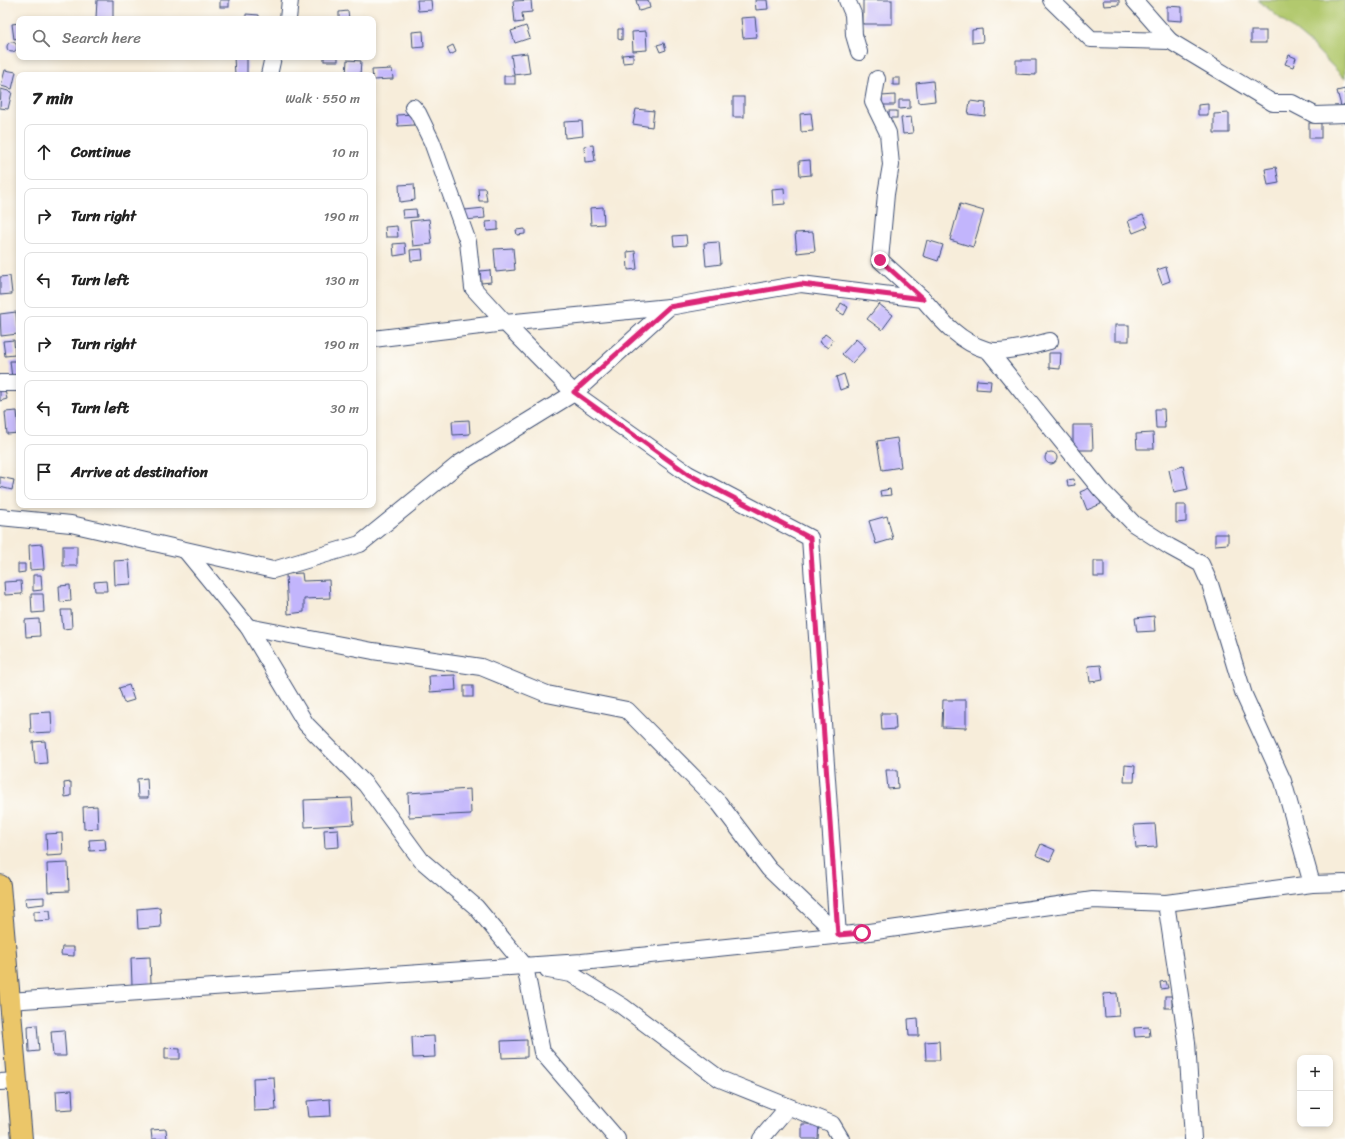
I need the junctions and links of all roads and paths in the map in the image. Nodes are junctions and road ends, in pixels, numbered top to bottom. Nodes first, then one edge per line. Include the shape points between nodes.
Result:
1 (290, 0) edge
2 (847, 0) edge
3 (1051, 0) edge
4 (1134, 0) edge
5 (288, 16) edge
6 (1170, 41) junction
7 (859, 52) dead end
8 (272, 60) edge
9 (270, 72) edge
10 (877, 79) dead end
11 (414, 107) dead end
12 (1345, 114) edge
13 (923, 299) junction
14 (669, 307) junction
15 (505, 322) junction
16 (376, 339) edge
17 (1050, 341) dead end
18 (988, 350) junction
19 (0, 383) edge
20 (16, 384) edge
21 (574, 392) junction
22 (0, 517) edge
23 (186, 550) junction
24 (248, 627) junction
25 (1345, 883) edge
26 (1312, 884) junction
27 (0, 885) edge
28 (1166, 903) junction
29 (838, 935) junction
30 (525, 966) junction
31 (9, 1001) junction
32 (8, 1082) edge
33 (788, 1107) junction
34 (22, 1139) edge
35 (617, 1139) edge
36 (761, 1139) edge
37 (841, 1139) edge
38 (1193, 1139) edge

1 - 5 street
2 - 7 street via 853,14 854,35
3 - 6 street via 1091,39
4 - 6 street
6 - 12 street via 1273,103 1292,104 1315,115
8 - 9 street
10 - 13 street via 873,102 888,133 891,164 880,260
11 - 15 street via 432,142 468,242 473,288
13 - 14 street via 801,284
13 - 18 street via 942,322 962,338
14 - 15 street
14 - 21 street
15 - 16 street
15 - 21 street
17 - 18 street via 1012,350
18 - 26 street via 1101,490 1134,524 1201,564 1210,584 1244,696 1283,781
19 - 20 street
21 - 23 street via 460,463 360,544 273,570
21 - 29 street via 688,474 810,538
22 - 23 street via 71,524
23 - 24 street
24 - 29 street via 373,651 481,667 547,694 627,710 719,803 769,869
24 - 30 street via 306,724 366,785 422,860 476,907
25 - 26 street
26 - 28 street
27 - 31 main road
28 - 29 street via 1093,900
28 - 38 street via 1187,1042
29 - 30 street
30 - 31 street
30 - 33 street via 571,974 622,1006 720,1079
30 - 35 street via 542,1052
31 - 32 main road
32 - 34 main road
33 - 36 street
33 - 37 street via 832,1124

